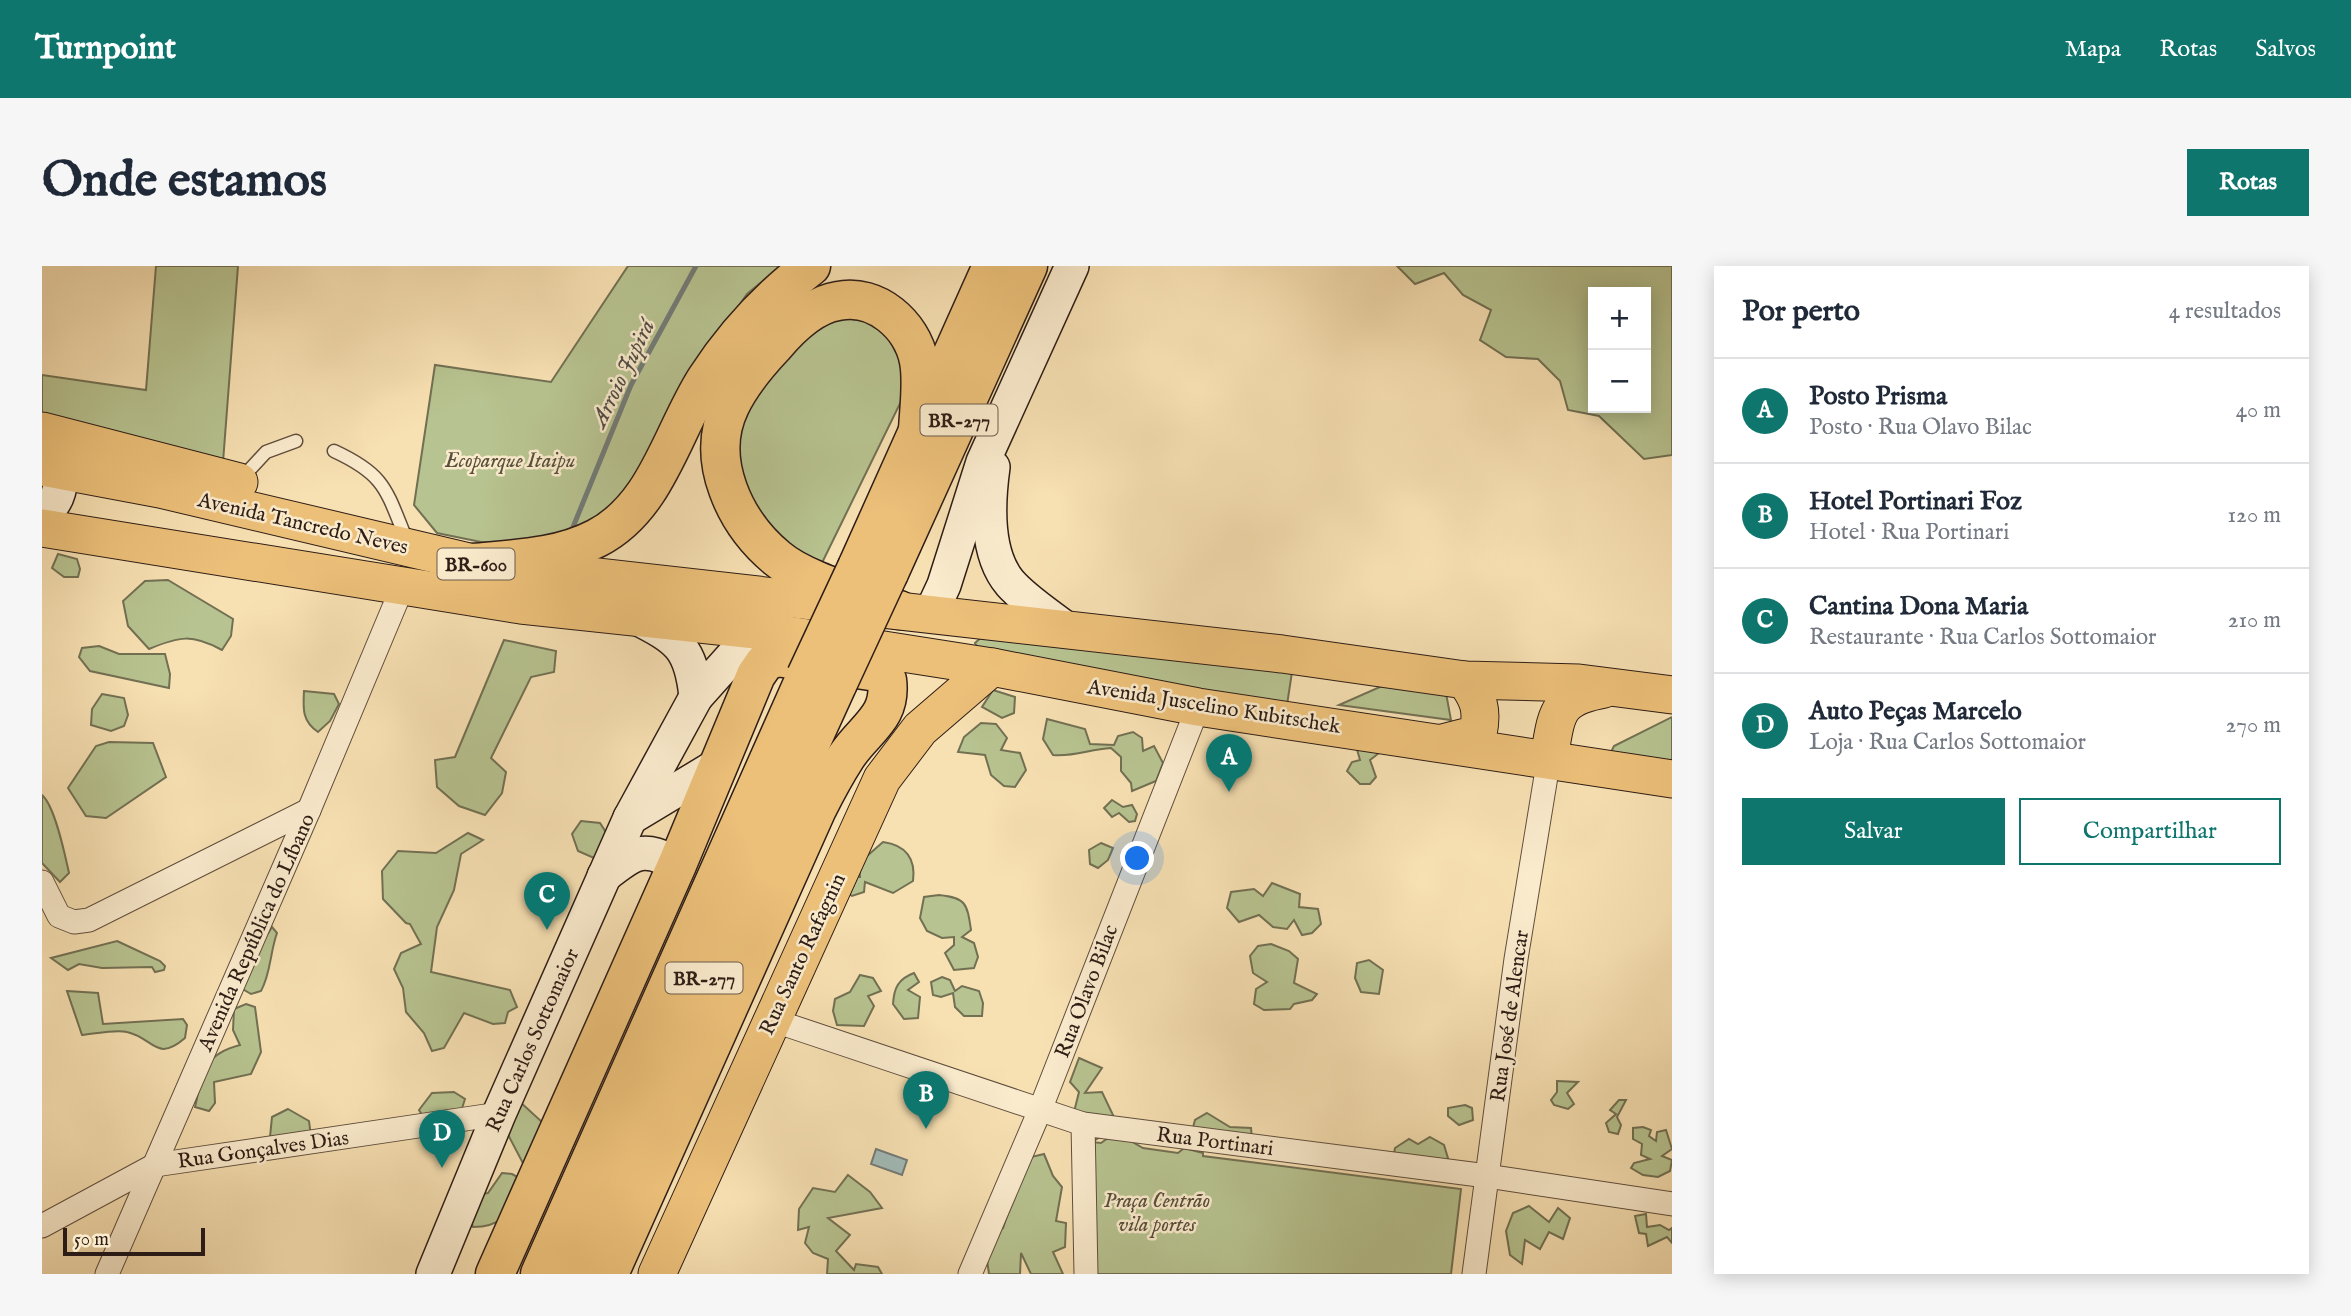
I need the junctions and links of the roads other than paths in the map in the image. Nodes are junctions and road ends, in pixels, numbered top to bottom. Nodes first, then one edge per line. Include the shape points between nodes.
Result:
1 (811, 266) edge
2 (992, 266) edge
3 (1028, 266) edge
4 (1072, 266) edge
5 (918, 430) junction
6 (42, 431) edge
7 (997, 437) junction
8 (296, 440) dead end
9 (334, 451) dead end
10 (51, 469) edge
11 (239, 482) junction
12 (160, 489) junction
13 (42, 515) edge
14 (319, 526) junction
15 (42, 528) edge
16 (146, 545) junction
17 (410, 548) junction
18 (473, 564) junction
19 (873, 570) junction
20 (402, 588) junction
21 (915, 611) junction
22 (634, 616) junction
23 (1065, 628) junction
24 (756, 630) junction
25 (992, 667) junction
26 (822, 680) junction
27 (1465, 680) junction
28 (1611, 687) junction
29 (1672, 695) edge
30 (696, 697) junction
31 (1198, 707) junction
32 (1443, 743) junction
33 (1549, 758) junction
34 (718, 765) junction
35 (1672, 779) edge
36 (817, 809) junction
37 (309, 810) junction
38 (631, 818) junction
39 (677, 865) junction
40 (604, 876) junction
41 (42, 881) edge
42 (793, 973) junction
43 (772, 1020) junction
44 (1040, 1110) junction
45 (499, 1114) junction
46 (1083, 1124) junction
47 (155, 1165) junction
48 (1487, 1176) junction
49 (1672, 1204) edge
50 (42, 1226) edge
51 (107, 1274) edge
52 (433, 1274) edge
53 (495, 1274) edge
54 (540, 1274) edge
55 (569, 1274) edge
56 (608, 1274) edge
57 (657, 1274) edge
58 (970, 1274) edge
59 (1086, 1274) edge
60 (1474, 1274) edge

1 - 18 highway via 739,334 676,432 652,486 625,517 600,537 550,555
2 - 5 highway, BR-277
3 - 19 highway, BR-277
4 - 7 street
5 - 19 highway, BR-277
5 - 21 highway via 919,360 906,330 890,313 863,302 839,300 790,328 751,371 723,429 727,490 757,539 779,560
6 - 10 street via 53,447
6 - 11 main road
7 - 21 street via 972,493 954,554
7 - 23 street via 989,492 991,533 1000,565 1011,583
8 - 11 lane via 266,452
9 - 17 lane via 366,466 379,481
10 - 12 main road, Avenida Tancredo Neves / BR-600
10 - 13 street via 58,496
11 - 14 main road via 273,495
12 - 14 main road, Avenida Tancredo Neves / BR-600
12 - 16 main road via 142,496 135,517
14 - 17 main road, Avenida Tancredo Neves / BR-600
15 - 16 main road, Avenida Tancredo Neves / BR-600
16 - 20 main road, Avenida Tancredo Neves / BR-600
17 - 18 main road, Avenida Tancredo Neves / BR-600
18 - 21 main road, Avenida Tancredo Neves / BR-600
19 - 26 highway, BR-277, bridge
20 - 22 main road, Avenida Tancredo Neves / BR-600
20 - 37 street, Avenida República do Líbano
21 - 23 main road
22 - 24 main road, Avenida Tancredo Neves / BR-600
22 - 30 street via 663,631 688,654
23 - 27 main road
24 - 25 main road, Avenida Juscelino Kubitschek
24 - 30 street, Rua Carlos Sottomaior
25 - 31 main road, Avenida Juscelino Kubitschek
25 - 42 main road, Rua Santo Rafagnin via 920,729 882,779
26 - 54 highway, BR-277
26 - 55 highway, BR-277
27 - 28 main road
27 - 32 main road via 1479,698 1478,734
28 - 29 main road
28 - 33 main road via 1578,694 1565,702 1557,716
30 - 38 street, Rua Carlos Sottomaior
31 - 32 main road, Avenida Juscelino Kubitschek
31 - 44 street, Rua Olavo Bilac
32 - 33 main road, Avenida Juscelino Kubitschek
33 - 35 main road, Avenida Juscelino Kubitschek
33 - 48 street, Rua José de Alencar
34 - 36 highway via 765,662 777,657 877,672 887,680 890,698 848,754
34 - 38 street
34 - 39 highway
36 - 42 main road via 807,915
36 - 56 highway
37 - 41 street via 89,920 74,922 59,916
37 - 47 street, Avenida República do Líbano
38 - 40 street, Rua Carlos Sottomaior
39 - 40 street via 659,854 642,852 627,857
39 - 53 highway
40 - 45 street, Rua Carlos Sottomaior
42 - 43 main road, Rua Santo Rafagnin
43 - 44 street, Rua Portinari
43 - 57 main road, Rua Santo Rafagnin
44 - 46 street, Rua Portinari
44 - 58 street, Rua Olavo Bilac
45 - 47 street, Rua Gonçalves Dias
45 - 52 street, Rua Carlos Sottomaior
46 - 48 street, Rua Portinari
46 - 59 street
47 - 50 street, Rua Gonçalves Dias
47 - 51 street, Avenida República do Líbano
48 - 49 street, Rua Portinari
48 - 60 street, Rua José de Alencar

